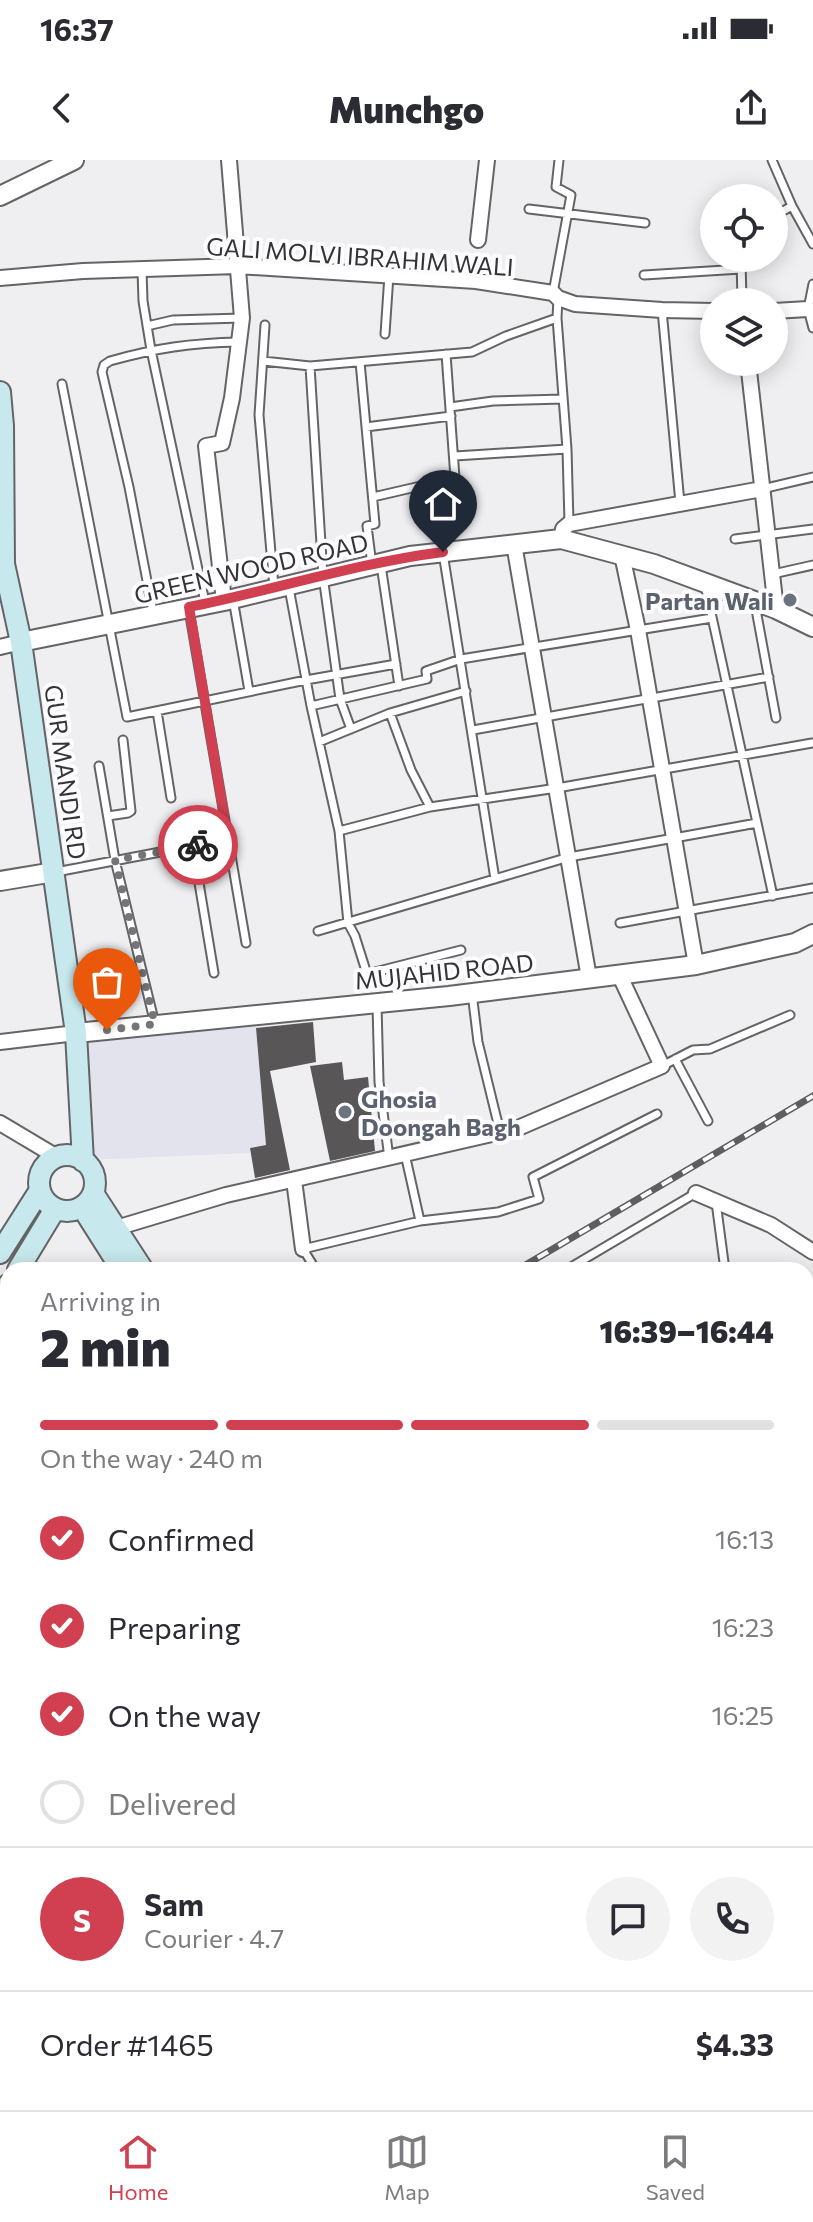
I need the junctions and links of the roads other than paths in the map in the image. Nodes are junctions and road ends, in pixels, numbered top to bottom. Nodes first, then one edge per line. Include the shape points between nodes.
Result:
1 (74, 160) edge
2 (229, 160) edge
3 (487, 160) edge
4 (559, 160) edge
5 (772, 160) edge
6 (0, 196) edge
7 (792, 206) junction
8 (788, 208) edge
9 (529, 209) dead end
10 (568, 215) junction
11 (645, 223) dead end
12 (478, 240) dead end
13 (813, 244) edge
14 (237, 266) junction
15 (142, 270) junction
16 (700, 272) edge
17 (389, 275) junction
18 (644, 275) dead end
19 (0, 278) edge
20 (813, 284) edge
21 (556, 295) junction
22 (808, 309) junction
23 (662, 310) junction
24 (788, 310) edge
25 (700, 311) edge
26 (242, 318) junction
27 (557, 318) junction
28 (265, 325) dead end
29 (147, 326) junction
30 (813, 328) edge
31 (385, 334) dead end
32 (239, 342) junction
33 (151, 350) junction
34 (446, 354) junction
35 (263, 361) junction
36 (360, 362) junction
37 (310, 366) junction
38 (750, 376) edge
39 (62, 384) dead end
40 (0, 392) edge
41 (563, 399) junction
42 (450, 407) junction
43 (451, 416) junction
44 (366, 427) junction
45 (567, 449) junction
46 (455, 456) junction
47 (813, 477) edge
48 (762, 489) junction
49 (373, 497) junction
50 (680, 503) junction
51 (813, 529) edge
52 (565, 532) junction
53 (768, 535) junction
54 (2, 538) edge
55 (735, 539) dead end
56 (514, 544) junction
57 (443, 552) junction
58 (622, 555) junction
59 (376, 564) junction
60 (813, 565) edge
61 (773, 574) junction
62 (323, 576) junction
63 (705, 583) junction
64 (281, 587) junction
65 (755, 601) junction
66 (213, 603) junction
67 (776, 609) junction
68 (153, 615) junction
69 (712, 618) junction
70 (110, 625) junction
71 (813, 627) edge
72 (638, 630) junction
73 (21, 642) junction
74 (0, 647) edge
75 (533, 649) junction
76 (461, 659) junction
77 (396, 664) junction
78 (338, 675) junction
79 (769, 677) junction
80 (306, 680) junction
81 (727, 684) junction
82 (399, 686) junction
83 (249, 691) junction
84 (466, 691) junction
85 (650, 698) junction
86 (340, 699) junction
87 (203, 700) junction
88 (311, 706) junction
89 (157, 711) junction
90 (390, 713) junction
91 (545, 718) junction
92 (776, 718) dead end
93 (351, 729) junction
94 (473, 730) junction
95 (123, 740) dead end
96 (319, 742) junction
97 (812, 743) edge
98 (743, 755) junction
99 (99, 766) dead end
100 (663, 770) junction
101 (557, 788) junction
102 (171, 798) dead end
103 (484, 798) junction
104 (430, 807) junction
105 (108, 816) junction
106 (757, 823) junction
107 (339, 831) junction
108 (228, 839) junction
109 (674, 839) junction
110 (193, 847) junction
111 (569, 857) junction
112 (115, 860) junction
113 (54, 872) junction
114 (495, 879) junction
115 (0, 881) edge
116 (813, 888) edge
117 (773, 896) junction
118 (687, 912) junction
119 (348, 923) junction
120 (620, 923) dead end
121 (318, 931) dead end
122 (813, 934) edge
123 (246, 943) dead end
124 (461, 950) dead end
125 (696, 965) junction
126 (214, 973) dead end
127 (619, 974) junction
128 (589, 978) junction
129 (472, 993) junction
130 (377, 1003) junction
131 (790, 1015) dead end
132 (155, 1024) junction
133 (76, 1033) junction
134 (0, 1042) edge
135 (669, 1063) junction
136 (657, 1114) dead end
137 (708, 1121) dead end
138 (0, 1123) edge
139 (500, 1132) junction
140 (405, 1154) junction
141 (57, 1157) junction
142 (389, 1158) junction
143 (83, 1161) junction
144 (294, 1180) junction
145 (40, 1190) junction
146 (696, 1193) joint
147 (87, 1200) junction
148 (716, 1202) junction
149 (55, 1209) junction
150 (420, 1221) junction
151 (116, 1228) junction
152 (303, 1249) junction
153 (813, 1252) edge
154 (0, 1253) edge
155 (23, 1262) edge
156 (118, 1262) edge
157 (138, 1262) edge
158 (311, 1262) edge
159 (580, 1262) edge
160 (724, 1262) edge

1 - 6 street
2 - 14 street
3 - 12 street
4 - 10 lane via 556,187 571,195
5 - 7 lane
7 - 8 lane
7 - 13 lane
9 - 10 lane
10 - 11 lane
10 - 21 lane
14 - 15 street, GALI MOLVI IBRAHIM WALI
14 - 17 street, GALI MOLVI IBRAHIM WALI
14 - 26 street
15 - 19 street, GALI MOLVI IBRAHIM WALI
15 - 29 lane
16 - 18 lane
17 - 21 street, GALI MOLVI IBRAHIM WALI via 476,281
17 - 31 lane
20 - 22 lane
21 - 23 street, GALI MOLVI IBRAHIM WALI via 575,304
21 - 27 lane
22 - 24 street
22 - 30 lane
23 - 25 street, GALI MOLVI IBRAHIM WALI
23 - 50 lane
26 - 29 lane
26 - 32 street
27 - 34 lane via 472,352
27 - 41 lane
28 - 35 lane
29 - 33 lane
32 - 33 lane
32 - 66 street via 222,443 206,446
33 - 66 lane
33 - 68 lane via 110,361 102,372
34 - 36 lane
34 - 42 lane
35 - 37 lane
35 - 64 lane via 259,415
36 - 37 lane
36 - 44 lane
37 - 62 lane
38 - 48 street
39 - 70 lane
40 - 54 main road, GUR MANDI RD
41 - 42 lane
41 - 45 lane
42 - 43 lane
43 - 44 lane
43 - 46 lane
44 - 49 lane
45 - 46 lane
45 - 52 lane
46 - 49 lane via 455,478
47 - 48 lane
48 - 50 street
48 - 53 street
49 - 59 lane via 375,524 367,526
50 - 52 street
51 - 53 lane
52 - 56 street, GREEN WOOD ROAD
52 - 58 street, GREEN WOOD ROAD
53 - 55 lane
53 - 61 street
54 - 73 main road, GUR MANDI RD
56 - 57 street, GREEN WOOD ROAD
56 - 75 street
57 - 59 street, GREEN WOOD ROAD
57 - 76 lane
58 - 63 street, GREEN WOOD ROAD
58 - 72 street
59 - 62 street, GREEN WOOD ROAD
59 - 77 lane
60 - 61 lane
61 - 67 street
62 - 64 street, GREEN WOOD ROAD
62 - 78 lane
63 - 65 street, GREEN WOOD ROAD
63 - 69 lane
64 - 66 street, GREEN WOOD ROAD
64 - 80 lane
65 - 67 street, GREEN WOOD ROAD
65 - 79 lane
66 - 68 street, GREEN WOOD ROAD
66 - 83 lane
66 - 87 lane
67 - 71 street, GREEN WOOD ROAD
68 - 70 street, GREEN WOOD ROAD
69 - 72 lane
69 - 81 lane
70 - 73 street, GREEN WOOD ROAD
70 - 89 lane via 127,717
72 - 75 lane
72 - 85 street
73 - 74 street
73 - 113 main road, GUR MANDI RD
75 - 76 lane
75 - 91 street
76 - 82 lane via 426,671 427,679
76 - 84 lane
77 - 78 lane
77 - 82 lane
78 - 80 lane
78 - 86 lane
79 - 81 lane
79 - 92 lane
80 - 83 lane
80 - 88 lane
81 - 85 lane
81 - 98 lane
82 - 86 lane
83 - 87 lane
84 - 90 lane
84 - 94 lane
85 - 91 lane
85 - 100 street
86 - 88 lane
86 - 93 lane
87 - 89 lane
87 - 108 lane
88 - 96 lane
89 - 102 lane
90 - 93 lane
90 - 104 lane
91 - 94 lane
91 - 101 street
93 - 96 lane
94 - 103 lane
95 - 105 lane via 132,807 128,813
96 - 107 lane
97 - 98 lane
98 - 100 lane
98 - 106 lane
99 - 105 lane
100 - 101 lane
100 - 109 street
101 - 103 lane
101 - 111 street
103 - 104 lane
103 - 114 lane
104 - 107 lane
105 - 112 lane
106 - 109 lane
106 - 117 lane
107 - 119 lane
108 - 110 lane
108 - 123 lane
109 - 111 lane
109 - 118 street
110 - 112 lane
110 - 126 lane
111 - 114 lane
111 - 128 street
112 - 113 lane
112 - 132 lane
113 - 115 street
113 - 133 main road, GUR MANDI RD
114 - 119 lane
116 - 117 lane
117 - 118 lane
118 - 120 lane
118 - 125 street
119 - 121 lane
119 - 124 lane via 367,974
122 - 125 street, MUJAHID ROAD via 795,943
125 - 127 street, MUJAHID ROAD
127 - 128 street, MUJAHID ROAD
127 - 135 street
128 - 129 street, MUJAHID ROAD
129 - 130 street, MUJAHID ROAD
129 - 139 lane
130 - 132 street, MUJAHID ROAD
130 - 142 lane via 379,1082
131 - 135 lane
132 - 133 street, MUJAHID ROAD
133 - 134 street
133 - 143 main road, GUR MANDI RD
135 - 137 lane
135 - 139 street
136 - 150 lane via 533,1177 539,1199 498,1212
138 - 141 street
139 - 140 street
140 - 142 street
140 - 150 lane
141 - 143 main road
141 - 145 main road via 43,1169
142 - 144 street
143 - 147 main road via 94,1175
144 - 151 street
144 - 152 street
145 - 149 main road
145 - 154 main road
146 - 148 street
146 - 159 lane
147 - 149 main road via 64,1211
147 - 151 main road
147 - 156 main road
148 - 153 street via 771,1225
148 - 160 lane
149 - 155 main road
150 - 152 lane
151 - 157 main road
152 - 158 lane

